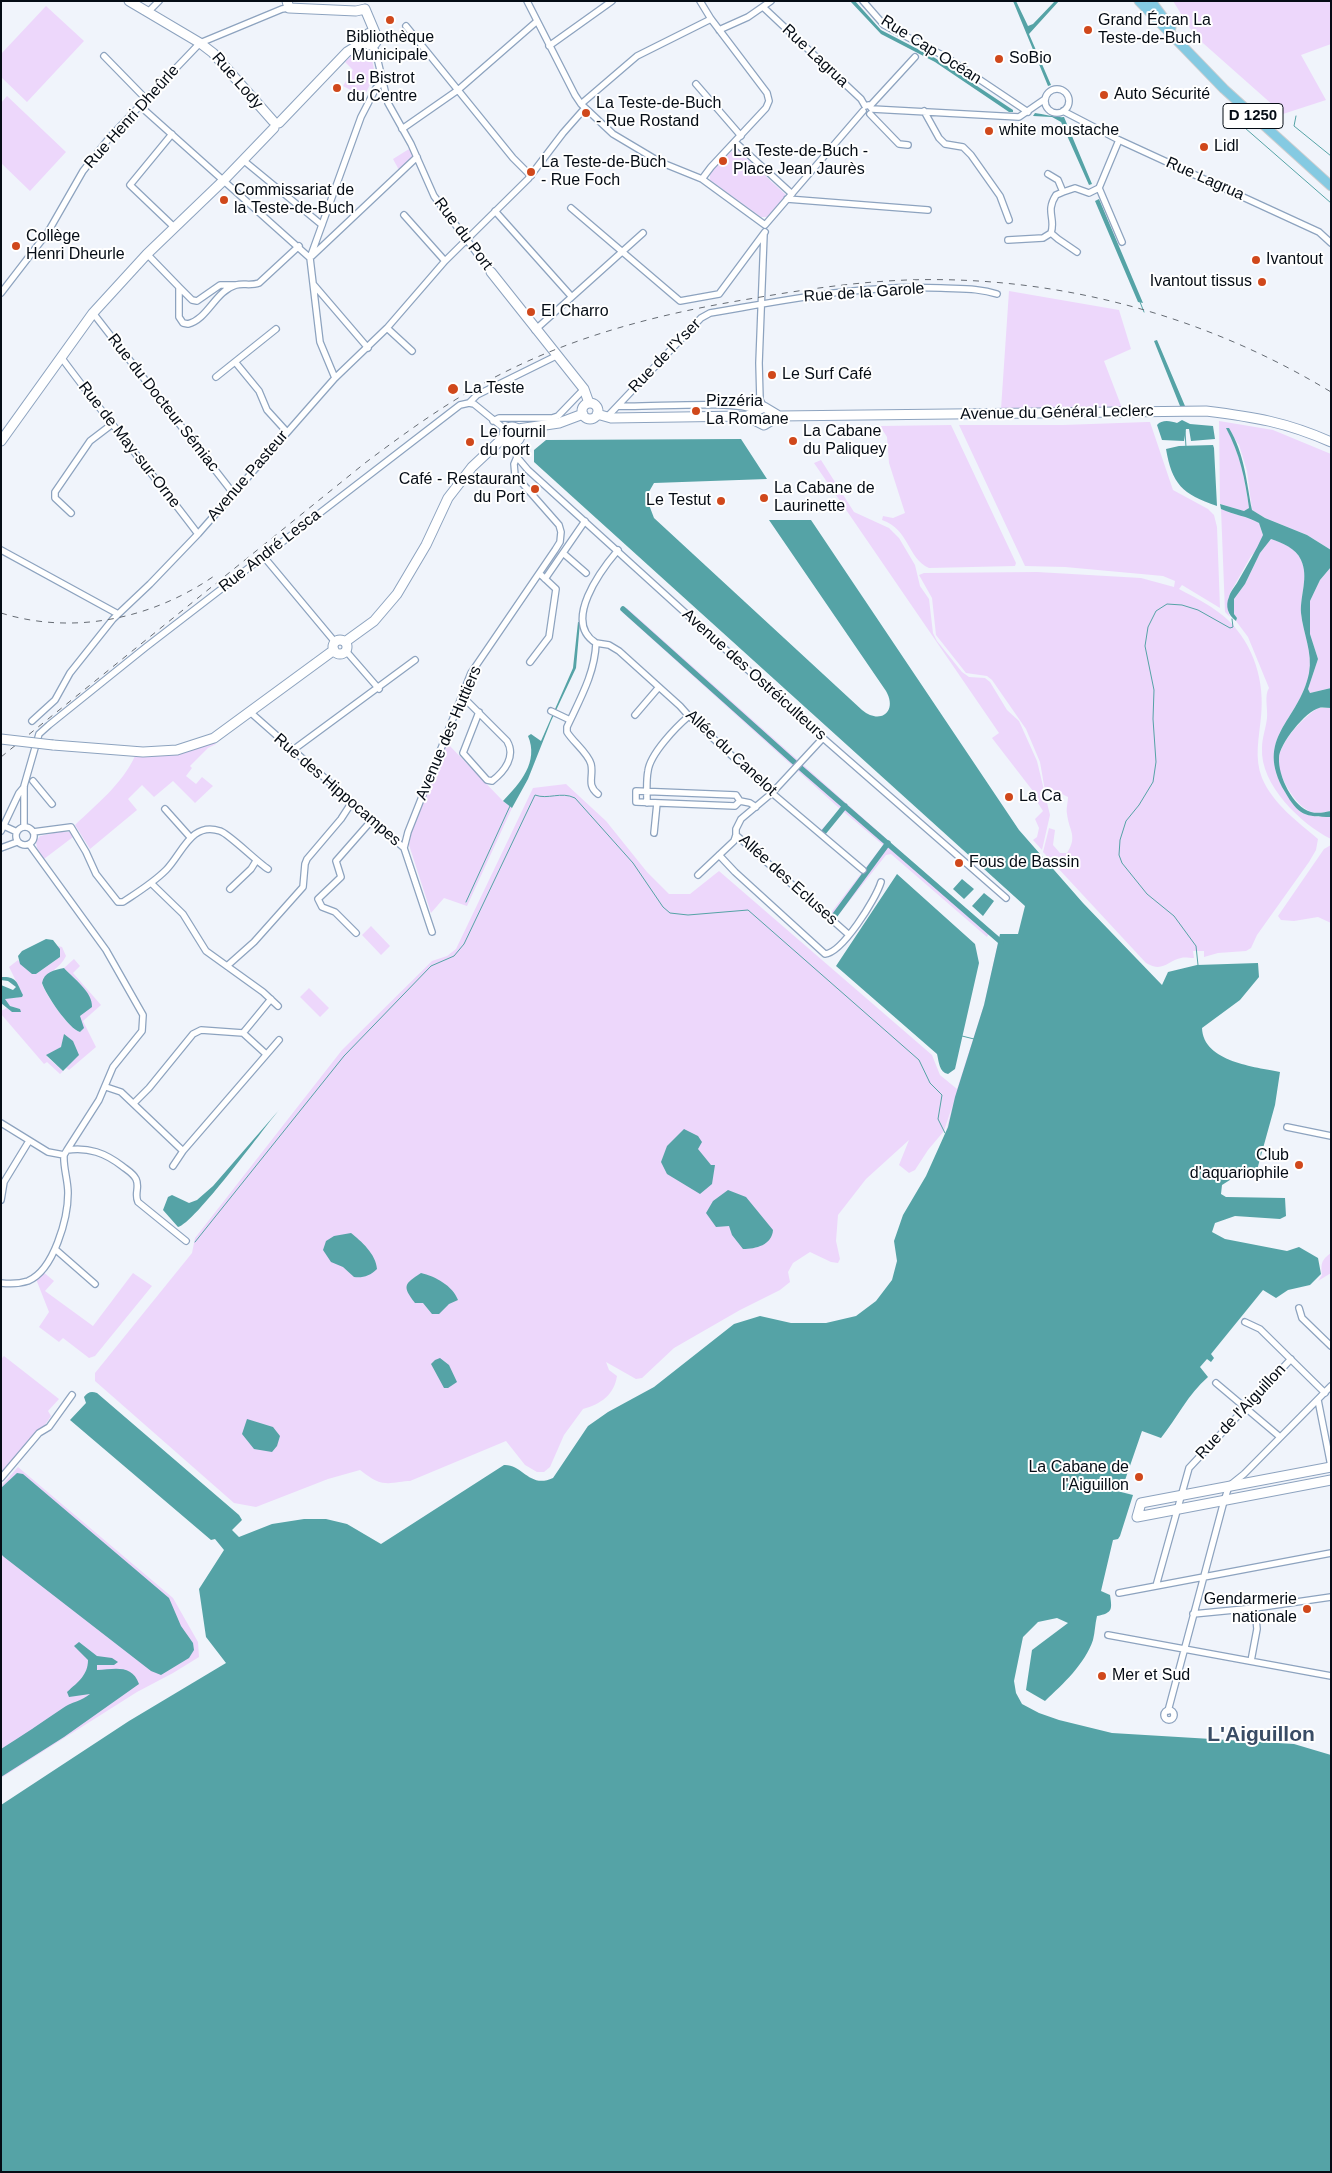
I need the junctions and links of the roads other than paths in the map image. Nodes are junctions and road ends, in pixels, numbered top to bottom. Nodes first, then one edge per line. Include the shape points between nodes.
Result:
1 (129, 1) edge
2 (159, 1) edge
3 (373, 1) edge
4 (527, 1) edge
5 (612, 1) edge
6 (700, 1) edge
7 (771, 1) edge
8 (863, 1) edge
9 (1139, 1) edge
10 (1151, 1) edge
11 (288, 5) edge
12 (763, 8) junction
13 (365, 9) junction
14 (148, 12) junction
15 (711, 19) junction
16 (536, 22) junction
17 (406, 26) dead end
18 (719, 30) junction
19 (200, 43) junction
20 (369, 43) junction
21 (549, 46) junction
22 (104, 56) dead end
23 (915, 57) dead end
24 (382, 83) junction
25 (696, 84) dead end
26 (1224, 89) junction
27 (458, 90) junction
28 (146, 99) junction
29 (1045, 99) junction
30 (1069, 103) junction
31 (140, 106) junction
32 (583, 106) junction
33 (1035, 108) junction
34 (868, 109) junction
35 (1047, 109) junction
36 (924, 111) junction
37 (1063, 111) junction
38 (1028, 112) junction
39 (1076, 118) junction
40 (275, 124) junction
41 (402, 129) junction
42 (172, 134) junction
43 (741, 136) junction
44 (1120, 140) junction
45 (735, 142) junction
46 (908, 145) dead end
47 (417, 157) junction
48 (243, 160) junction
49 (1048, 174) dead end
50 (531, 176) junction
51 (702, 179) junction
52 (224, 180) junction
53 (1331, 186) edge
54 (1099, 188) junction
55 (1063, 192) junction
56 (789, 196) junction
57 (571, 208) dead end
58 (928, 210) dead end
59 (495, 211) junction
60 (404, 215) dead end
61 (1009, 220) dead end
62 (322, 225) junction
63 (765, 225) junction
64 (174, 228) junction
65 (765, 232) junction
66 (643, 233) dead end
67 (1051, 233) junction
68 (467, 239) junction
69 (1008, 240) dead end
70 (1122, 242) dead end
71 (1331, 243) edge
72 (299, 246) junction
73 (623, 251) junction
74 (1077, 252) dead end
75 (147, 254) junction
76 (310, 258) junction
77 (444, 261) junction
78 (491, 272) joint
79 (314, 284) junction
80 (236, 285) junction
81 (179, 287) junction
82 (1, 293) edge
83 (997, 294) dead end
84 (571, 296) junction
85 (761, 304) junction
86 (94, 314) junction
87 (387, 328) junction
88 (276, 329) dead end
89 (535, 330) junction
90 (368, 348) junction
91 (412, 351) dead end
92 (556, 356) junction
93 (61, 357) junction
94 (236, 362) junction
95 (216, 377) dead end
96 (335, 378) junction
97 (584, 390) junction
98 (469, 403) junction
99 (589, 403) junction
100 (618, 406) junction
101 (761, 413) junction
102 (583, 414) junction
103 (597, 414) junction
104 (607, 417) junction
105 (493, 421) junction
106 (111, 424) junction
107 (287, 432) junction
108 (512, 436) junction
109 (1, 441) edge
110 (1331, 442) edge
111 (517, 457) junction
112 (234, 493) junction
113 (71, 513) dead end
114 (585, 521) junction
115 (198, 534) junction
116 (1, 550) edge
117 (618, 550) junction
118 (563, 553) junction
119 (264, 557) junction
120 (586, 573) dead end
121 (540, 574) junction
122 (545, 579) junction
123 (118, 614) junction
124 (596, 643) junction
125 (334, 646) junction
126 (346, 647) junction
127 (415, 660) dead end
128 (530, 662) dead end
129 (659, 687) junction
130 (379, 688) junction
131 (462, 696) junction
132 (551, 711) dead end
133 (250, 712) junction
134 (479, 712) junction
135 (635, 715) dead end
136 (689, 716) junction
137 (570, 720) junction
138 (32, 721) dead end
139 (823, 738) junction
140 (1, 740) edge
141 (293, 750) junction
142 (33, 782) dead end
143 (24, 786) junction
144 (647, 791) junction
145 (772, 793) junction
146 (598, 794) dead end
147 (740, 801) junction
148 (352, 802) junction
149 (647, 802) junction
150 (657, 803) junction
151 (52, 804) dead end
152 (756, 807) junction
153 (165, 809) dead end
154 (372, 820) junction
155 (24, 827) junction
156 (2, 828) edge
157 (17, 832) junction
158 (33, 832) junction
159 (654, 833) dead end
160 (736, 835) junction
161 (190, 837) junction
162 (18, 842) junction
163 (30, 844) junction
164 (1, 848) edge
165 (404, 848) junction
166 (719, 855) junction
167 (256, 861) junction
168 (268, 869) dead end
169 (863, 870) dead end
170 (698, 875) dead end
171 (881, 882) dead end
172 (152, 883) junction
173 (230, 889) dead end
174 (1006, 898) dead end
175 (432, 932) dead end
176 (356, 933) dead end
177 (848, 934) junction
178 (227, 966) junction
179 (271, 999) junction
180 (278, 1006) dead end
181 (243, 1033) junction
182 (279, 1040) dead end
183 (266, 1054) junction
184 (106, 1087) junction
185 (134, 1103) junction
186 (1, 1123) edge
187 (1287, 1127) dead end
188 (1331, 1136) edge
189 (29, 1142) junction
190 (183, 1152) junction
191 (65, 1153) junction
192 (173, 1166) dead end
193 (1, 1200) edge
194 (186, 1241) dead end
195 (54, 1248) junction
196 (1, 1283) edge
197 (95, 1284) dead end
198 (1298, 1308) dead end
199 (1245, 1322) dead end
200 (1331, 1346) edge
201 (1291, 1360) junction
202 (1216, 1383) dead end
203 (1331, 1386) edge
204 (1325, 1393) junction
205 (72, 1395) dead end
206 (1318, 1400) junction
207 (1246, 1408) junction
208 (1280, 1437) junction
209 (1331, 1466) edge
210 (1, 1478) edge
211 (1331, 1480) edge
212 (1258, 1481) junction
213 (1229, 1486) junction
214 (1182, 1494) junction
215 (1261, 1494) junction
216 (1224, 1501) junction
217 (1177, 1509) junction
218 (1331, 1553) edge
219 (1202, 1578) junction
220 (1156, 1586) junction
221 (1119, 1593) dead end
222 (1331, 1597) edge
223 (1255, 1608) junction
224 (1193, 1614) junction
225 (1108, 1635) dead end
226 (1184, 1649) junction
227 (1251, 1661) junction
228 (1331, 1676) edge
229 (1168, 1710) dead end

1 - 14 main road, Rue Lody
2 - 14 street
3 - 13 main road
4 - 16 street
5 - 21 street
6 - 15 street
7 - 12 street
8 - 38 street, Rue Cap Océan via 884,25 946,57
9 - 26 main road, D 1250
10 - 26 main road
11 - 13 main road
11 - 19 street
12 - 18 street
12 - 34 street, Rue Lagrua
13 - 20 main road via 377,41
14 - 19 main road, Rue Lody
15 - 18 street
15 - 32 street, Avenue Pasteur via 637,56
16 - 21 street
16 - 27 street
17 - 27 street
18 - 43 street via 769,97 766,108
19 - 28 street, Rue Henri Dheûrle
19 - 40 main road, Rue Lody via 213,53
20 - 24 street, Rue du Port
20 - 40 main road via 347,52
21 - 32 street
22 - 28 street
23 - 34 street
24 - 41 street, Rue du Port
24 - 62 street via 376,88 361,118
25 - 43 street
26 - 53 main road, D 1250
27 - 41 street
27 - 50 street
28 - 31 street, Rue Henri Dheûrle
29 - 30 street via 1048,92 1061,89 1067,94
29 - 33 street
29 - 35 street
30 - 37 street
30 - 39 street
31 - 42 street
31 - 82 street, Rue Henri Dheûrle via 83,171 48,232
32 - 50 street, Avenue Pasteur
32 - 51 street via 613,134 640,151
33 - 35 street
33 - 38 street
34 - 36 street
34 - 46 street, Rue Lagrua via 899,144
34 - 56 street
35 - 37 street via 1054,113
36 - 38 street via 1014,117
36 - 61 street via 938,138 945,144 963,147 971,155 1000,196
37 - 39 street, Rue Lagrua
39 - 44 street, Rue Lagrua
40 - 48 main road
41 - 47 street, Rue du Port
42 - 52 street
42 - 64 street via 130,185
43 - 45 street
44 - 54 street
44 - 71 street, Rue Lagrua via 1319,232
45 - 51 street
45 - 56 street
47 - 68 street, Rue du Port via 440,206
47 - 76 street
48 - 52 main road
48 - 62 street
49 - 55 street via 1058,180
50 - 59 street, Avenue Pasteur
51 - 63 street
52 - 64 main road
52 - 72 street
54 - 55 street via 1089,193 1075,188
54 - 70 street
55 - 67 street via 1056,195 1050,206
56 - 58 street
56 - 63 street
57 - 73 street
59 - 68 street, Avenue Pasteur
59 - 84 street
60 - 77 street
62 - 76 street
63 - 65 street
64 - 75 main road
65 - 73 street via 720,294 680,301
65 - 85 street
66 - 73 street
67 - 69 street via 1043,238
67 - 74 street
68 - 77 street, Avenue Pasteur
68 - 78 street, Rue du Port
72 - 76 street
72 - 80 street via 259,284
73 - 84 street
75 - 81 street
75 - 86 main road
76 - 79 street
77 - 87 street, Avenue Pasteur
78 - 89 main road, Rue du Port
79 - 90 street
79 - 96 street via 320,342
80 - 81 street via 220,285 197,301
80 - 81 street via 188,324 179,317
83 - 85 street, Rue de la Garole via 985,290 914,286 836,292
84 - 89 street
85 - 100 street, Rue de l'Yser via 705,315
85 - 101 street via 758,363
86 - 93 main road
86 - 112 street, Rue du Docteur Sémiac
87 - 90 street, Avenue Pasteur
87 - 91 street
88 - 94 street
89 - 92 main road, Rue du Port
90 - 96 street, Avenue Pasteur
92 - 97 main road, Rue du Port
92 - 98 street, Rue André Lesca via 477,395
93 - 106 street, Rue de May-sur-Orne
93 - 109 main road
94 - 95 street
94 - 107 street via 259,391 267,410
96 - 107 street, Avenue Pasteur
97 - 99 main road, Rue du Port
97 - 105 street via 558,416 499,418
98 - 105 street
98 - 119 street, Rue André Lesca via 460,405
99 - 102 main road
99 - 103 main road via 596,406
100 - 101 street via 729,406 750,408
100 - 104 street, Rue de l'Yser
101 - 104 main road, Avenue du Général Leclerc
101 - 110 main road, Avenue du Général Leclerc via 1206,411 1290,425
102 - 103 main road via 586,418
102 - 108 main road via 559,423 533,426
103 - 104 main road, Avenue du Général Leclerc
105 - 108 street
106 - 113 street via 90,441 55,492 55,498
106 - 115 street, Rue de May-sur-Orne
107 - 112 street, Avenue Pasteur
108 - 111 street
108 - 126 main road via 495,446 472,467 448,498 426,545 397,594
111 - 114 street, Avenue des Ostréiculteurs
111 - 121 street, Avenue des Huttiers via 515,475 559,525 561,532 560,542
112 - 115 street, Avenue Pasteur
114 - 117 street, Avenue des Ostréiculteurs
114 - 118 street
115 - 123 street, Avenue Pasteur
116 - 123 street
117 - 124 street via 597,578 585,602 585,630
117 - 139 street, Avenue des Ostréiculteurs
118 - 120 street
118 - 122 street
119 - 125 street
119 - 143 street, Rue André Lesca via 39,734
121 - 122 street
121 - 131 street, Avenue des Huttiers via 471,673
122 - 128 street via 556,589 549,637
123 - 138 street, Avenue Pasteur via 70,673 55,700
124 - 129 street, Allée du Canelot via 619,651
124 - 137 street via 596,657 589,680
125 - 126 main road via 342,640
125 - 126 main road via 340,654
125 - 133 main road
126 - 130 street
127 - 130 street
129 - 135 street
129 - 136 street, Allée du Canelot
130 - 141 street
131 - 134 street
131 - 165 street, Avenue des Huttiers
132 - 137 street
133 - 140 main road, bridge via 214,738 177,750 143,752
133 - 141 street, Rue des Hippocampes
134 - 134 street via 510,746 509,761 501,774 492,780 487,780 462,753
136 - 144 street via 663,742 651,762
136 - 145 street, Allée du Canelot
137 - 146 street via 567,732 591,765 591,785
139 - 145 street, Allée des Ecluses
139 - 174 street, Avenue des Ostréiculteurs
141 - 148 street, Rue des Hippocampes
142 - 151 street
143 - 155 street, Rue André Lesca
143 - 156 street, Rue André Lesca
144 - 147 street via 736,795
144 - 149 street
144 - 149 street via 636,791 636,802
145 - 152 street, Allée des Ecluses
145 - 169 street, Allée du Canelot
147 - 150 street via 735,806
147 - 152 street
148 - 154 street, Rue des Hippocampes
148 - 178 street via 307,859 303,887 254,942
149 - 150 street
150 - 159 street
152 - 160 street, Allée des Ecluses via 738,823
153 - 161 street
154 - 165 street, Rue des Hippocampes
154 - 176 street via 336,861 341,877 318,899 322,907 335,912
155 - 157 street
155 - 158 street
156 - 157 street
157 - 162 street
158 - 163 street
158 - 172 street via 71,827 96,874 118,902
160 - 166 street
160 - 177 street, Allée des Ecluses
161 - 167 street via 204,829 221,831
161 - 172 street via 168,868
162 - 163 street
162 - 164 street
163 - 184 street via 106,950 143,1015 142,1031 113,1067
165 - 175 street, Rue des Hippocampes
166 - 170 street
166 - 177 street via 822,952 832,953
167 - 168 street
167 - 173 street
171 - 177 street via 866,912
172 - 178 street via 183,914 202,947
178 - 179 street
179 - 180 street
179 - 181 street
181 - 183 street
181 - 185 street via 201,1030 193,1034
182 - 183 street
183 - 190 street
184 - 185 street via 121,1092
184 - 191 street
185 - 190 street
186 - 189 street
187 - 188 street
189 - 191 street via 48,1152
189 - 193 street via 4,1182
190 - 192 street
191 - 194 street via 84,1149 114,1160 132,1174 138,1185 138,1202
191 - 195 street via 67,1208
195 - 196 street via 34,1277 15,1284
195 - 197 street
198 - 200 street via 1302,1318
199 - 201 street via 1260,1329
201 - 204 street
201 - 207 street, Rue de l'Aiguillon
202 - 207 street
203 - 204 street
204 - 206 street
205 - 210 street via 49,1426 39,1433
206 - 208 street
206 - 209 street
207 - 208 street
207 - 214 street, Rue de l'Aiguillon via 1189,1468
208 - 213 street
209 - 211 street via 1326,1472
209 - 212 main road
211 - 215 main road
212 - 213 main road
212 - 215 street
213 - 214 main road
213 - 216 street
214 - 217 street, Rue de l'Aiguillon
214 - 217 main road via 1141,1502 1137,1516
215 - 216 main road
216 - 217 main road
216 - 219 street
217 - 220 street
218 - 219 street
219 - 220 street
219 - 224 street
220 - 221 street
222 - 223 street
223 - 224 street
223 - 227 street via 1257,1629
224 - 226 street
225 - 226 street
226 - 227 street
226 - 229 street
227 - 228 street

